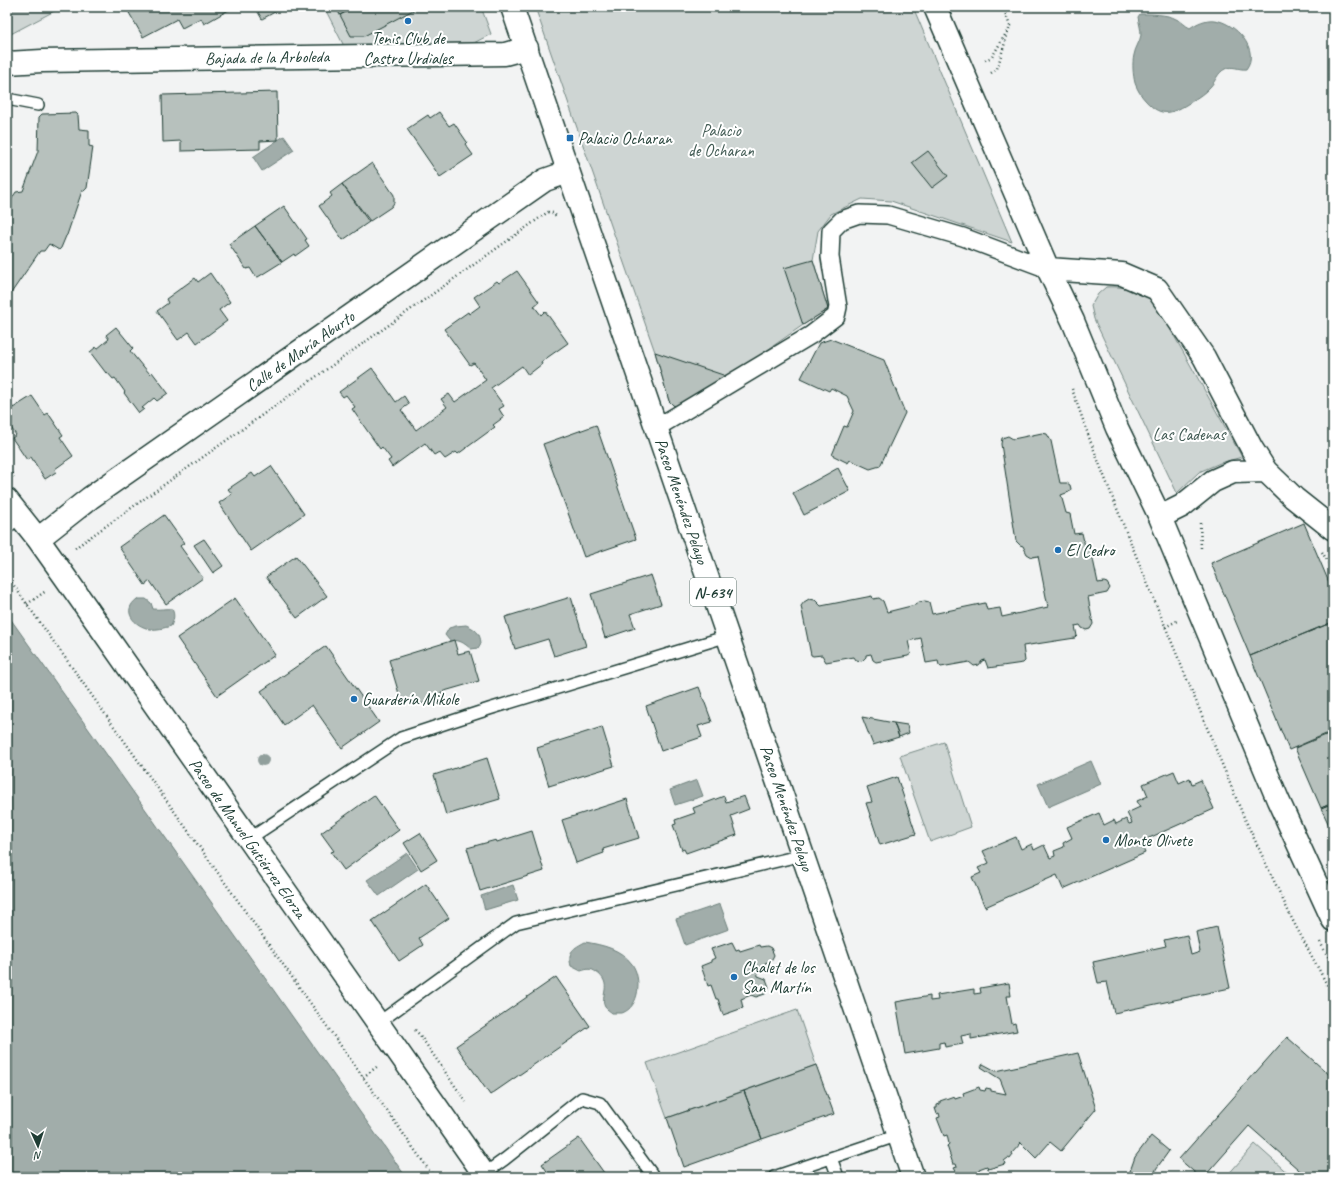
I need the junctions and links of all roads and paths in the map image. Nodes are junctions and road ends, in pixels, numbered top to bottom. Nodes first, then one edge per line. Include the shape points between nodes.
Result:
1 (512, 7) edge
2 (936, 7) edge
3 (527, 48) junction
4 (7, 63) edge
5 (7, 99) edge
6 (38, 104) dead end
7 (568, 172) junction
8 (558, 218) dead end
9 (1048, 269) junction
10 (1070, 382) dead end
11 (656, 428) junction
12 (7, 467) edge
13 (1266, 471) junction
14 (17, 482) dead end
15 (10, 512) edge
16 (1160, 517) junction
17 (1200, 520) dead end
18 (1333, 530) edge
19 (38, 539) junction
20 (1201, 549) dead end
21 (72, 550) dead end
22 (7, 576) edge
23 (728, 636) junction
24 (249, 839) junction
25 (803, 855) junction
26 (1333, 920) edge
27 (1333, 996) edge
28 (386, 1018) junction
29 (469, 1107) dead end
30 (899, 1135) junction
31 (832, 1158) junction
32 (485, 1175) edge
33 (434, 1177) edge
34 (654, 1177) edge
35 (774, 1177) edge
36 (838, 1177) edge
37 (913, 1177) edge

1 - 3 main road, Paseo Menéndez Pelayo / N-634
2 - 9 main road
3 - 4 main road, Bajada de la Arboleda via 506,54 50,60
3 - 7 main road, Paseo Menéndez Pelayo / N-634
5 - 6 lane
7 - 11 main road, Paseo Menéndez Pelayo / N-634
7 - 19 main road, Calle de María Aburto via 545,180 90,498
8 - 21 path via 548,212
9 - 11 street via 963,238 888,215 859,214 842,220 831,231 830,257 838,307 836,316 811,335
9 - 13 main road via 1122,274 1157,289 1204,357
9 - 16 main road via 1073,321 1117,428
10 - 27 path via 1125,529 1243,815 1292,919
11 - 23 main road, Paseo Menéndez Pelayo / N-634
12 - 14 path
13 - 16 main road via 1233,472 1212,481 1182,506
13 - 18 main road
15 - 19 main road, Paseo de Manuel Gutiérrez Elorza
16 - 26 main road via 1278,800
17 - 20 path
19 - 24 main road, Paseo de Manuel Gutiérrez Elorza
22 - 33 path
23 - 24 lane via 401,738
23 - 25 main road, Paseo Menéndez Pelayo / N-634
24 - 28 main road, Paseo de Manuel Gutiérrez Elorza
25 - 28 lane via 516,923
25 - 30 main road, Paseo Menéndez Pelayo / N-634
28 - 29 path via 419,1034
28 - 32 main road, Paseo de Manuel Gutiérrez Elorza
30 - 31 lane
30 - 37 main road, Paseo Menéndez Pelayo / N-634
31 - 35 lane
31 - 36 lane
32 - 34 lane via 582,1098 600,1103

